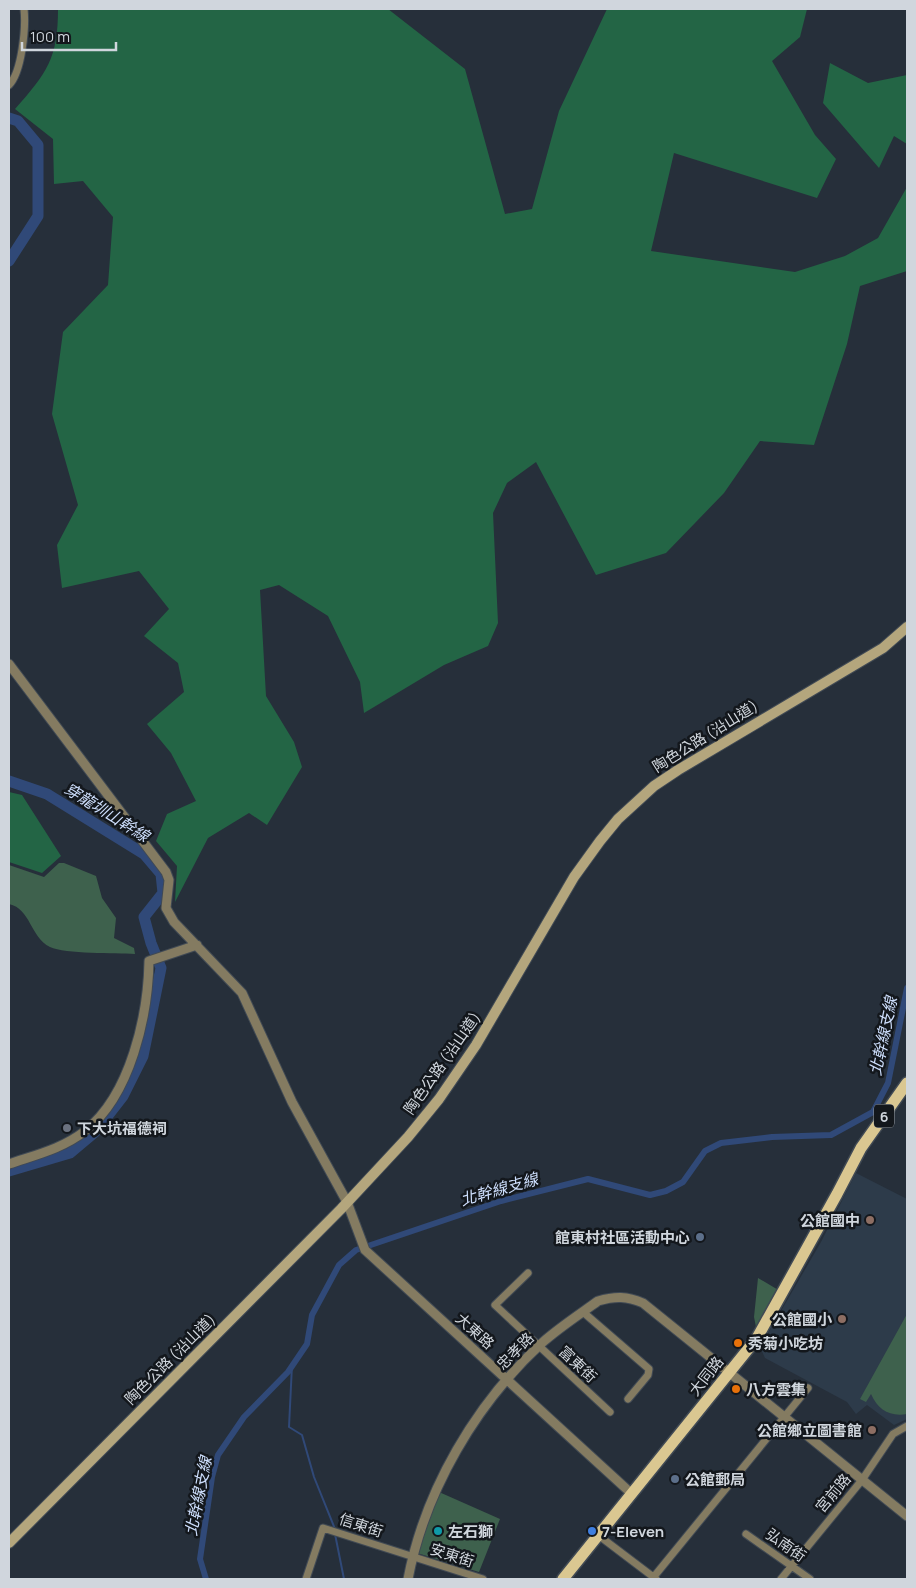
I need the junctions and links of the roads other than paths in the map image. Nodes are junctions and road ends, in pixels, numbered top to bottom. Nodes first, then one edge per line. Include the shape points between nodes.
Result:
1 (24, 9) edge
2 (9, 85) edge
3 (907, 627) edge
4 (9, 664) edge
5 (197, 945) junction
6 (907, 1083) edge
7 (9, 1164) edge
8 (347, 1202) junction
9 (528, 1273) dead end
10 (583, 1312) junction
11 (539, 1346) junction
12 (728, 1373) junction
13 (507, 1378) junction
14 (808, 1388) dead end
15 (628, 1399) dead end
16 (610, 1412) dead end
17 (784, 1418) junction
18 (907, 1426) edge
19 (862, 1480) junction
20 (632, 1494) junction
21 (907, 1516) edge
22 (746, 1534) dead end
23 (598, 1535) junction
24 (9, 1542) edge
25 (412, 1557) junction
26 (793, 1565) junction
27 (306, 1579) edge
28 (408, 1579) edge
29 (482, 1579) edge
30 (563, 1579) edge
31 (654, 1579) edge
32 (781, 1579) edge
33 (810, 1579) edge

1 - 2 street via 26,26 20,66
3 - 8 main road, 陶色公路 (沿山道) via 883,648 678,770 654,786 618,819 574,877 476,1045 439,1099
4 - 5 street via 166,872 169,880 166,908 174,922
5 - 7 street via 148,961 148,986 129,1070 107,1106 86,1131 48,1153
5 - 8 street via 242,993 292,1102
6 - 12 main road, 大同路 / 6 via 861,1148 757,1338
8 - 13 street, 大東路 via 366,1250
8 - 24 main road, 陶色公路 (沿山道)
9 - 11 street, 富東街 via 495,1306
10 - 11 street, 忠孝路
10 - 12 street, 忠孝路 via 598,1301 632,1298 643,1303
10 - 15 street via 649,1370
11 - 13 street, 忠孝路
11 - 16 street, 富東街
12 - 17 street, 忠孝路
12 - 20 main road, 大同路 / 6
13 - 20 street, 大東路
13 - 25 street, 忠孝路 via 478,1416 442,1480
14 - 17 street
17 - 19 street, 忠孝路
17 - 31 street
18 - 19 street, 宮前路 via 893,1434
19 - 21 street, 忠孝路
19 - 26 street, 宮前路
20 - 23 main road, 大同路 / 6
22 - 26 street, 弘南街
23 - 30 main road, 大同路 / 6
23 - 31 street
25 - 27 street, 信東街 via 323,1528
25 - 28 street, 忠孝路
25 - 29 street, 安東街
26 - 32 street, 宮前路
26 - 33 street, 弘南街

